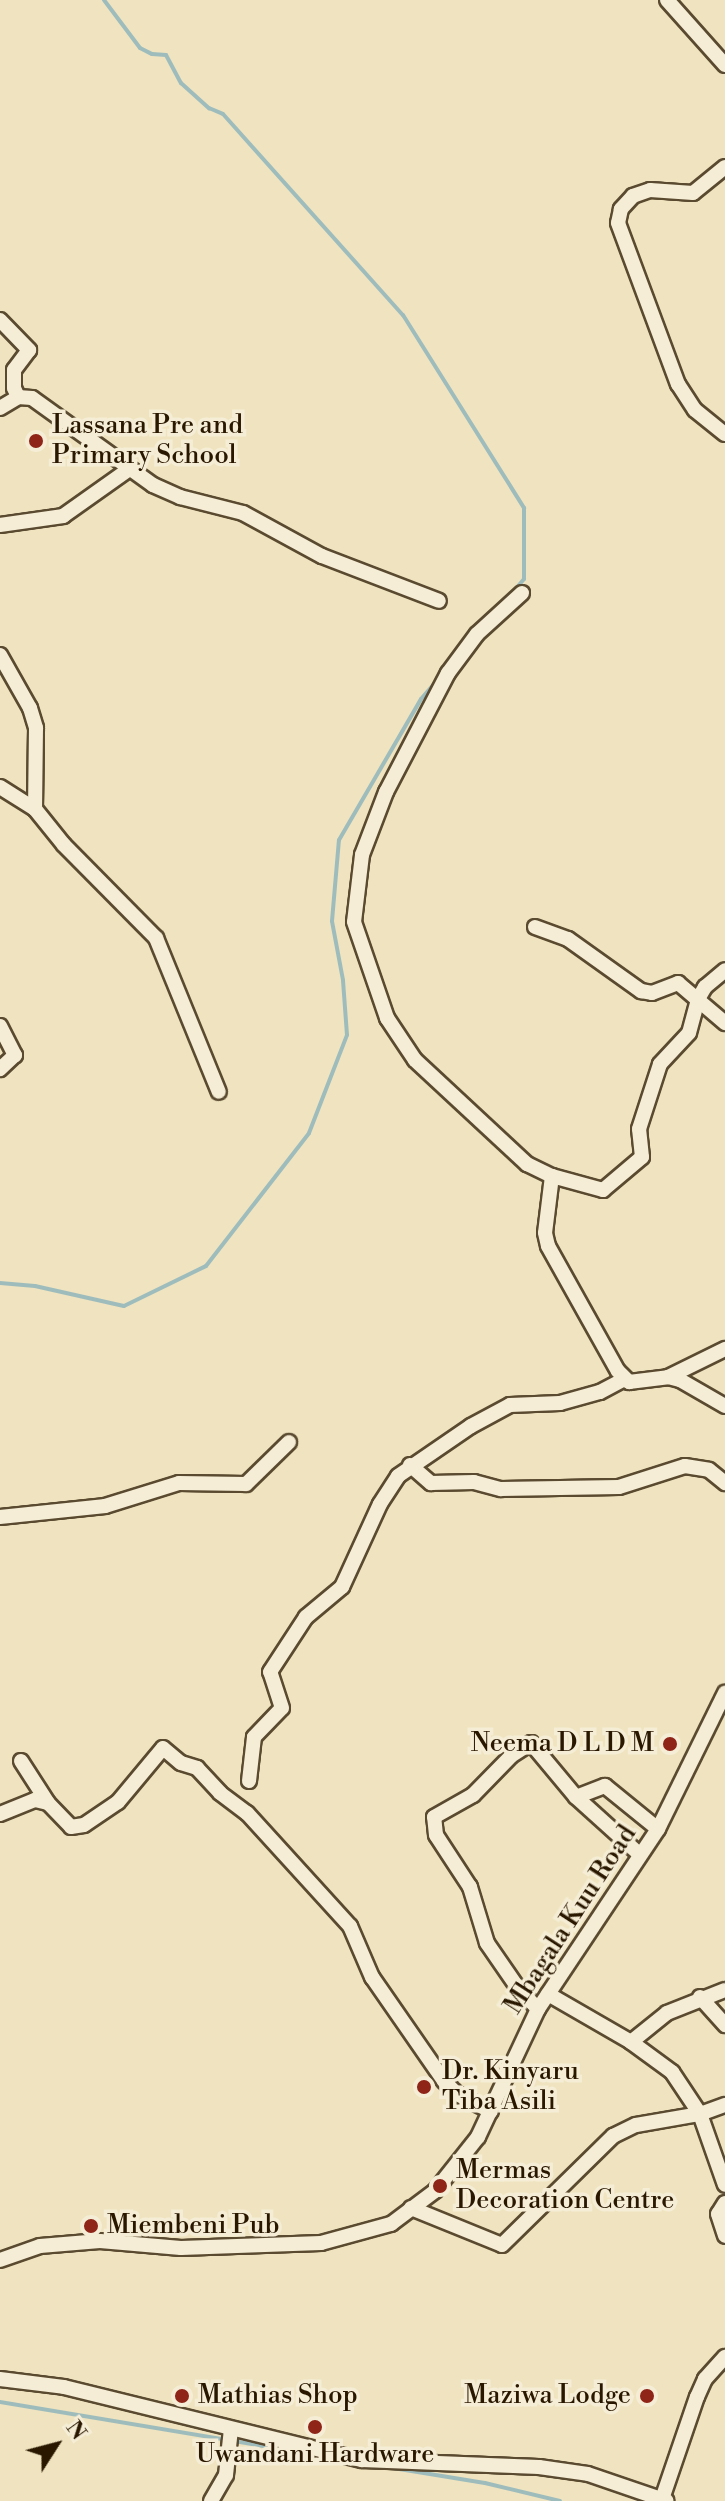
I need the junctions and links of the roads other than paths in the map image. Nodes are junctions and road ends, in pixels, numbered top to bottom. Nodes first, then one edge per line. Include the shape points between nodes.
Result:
1 (667, 0) edge
2 (725, 65) edge
3 (725, 167) edge
4 (0, 320) edge
5 (18, 397) junction
6 (0, 408) edge
7 (725, 434) edge
8 (128, 470) junction
9 (0, 525) edge
10 (522, 593) dead end
11 (439, 601) dead end
12 (0, 655) edge
13 (0, 787) edge
14 (35, 809) junction
15 (535, 927) dead end
16 (725, 970) edge
17 (698, 999) junction
18 (725, 1023) edge
19 (0, 1026) edge
20 (0, 1069) edge
21 (219, 1092) dead end
22 (552, 1176) junction
23 (725, 1349) edge
24 (668, 1377) junction
25 (624, 1379) junction
26 (725, 1406) edge
27 (289, 1442) dead end
28 (410, 1465) junction
29 (725, 1483) edge
30 (0, 1517) edge
31 (725, 1693) edge
32 (21, 1761) dead end
33 (249, 1781) dead end
34 (576, 1797) junction
35 (48, 1803) junction
36 (0, 1814) edge
37 (658, 1829) junction
38 (639, 1854) junction
39 (725, 1990) edge
40 (548, 1994) junction
41 (700, 1997) junction
42 (538, 2009) junction
43 (725, 2025) edge
44 (631, 2042) junction
45 (725, 2105) edge
46 (491, 2111) junction
47 (700, 2114) junction
48 (725, 2185) edge
49 (725, 2203) edge
50 (411, 2208) junction
51 (725, 2236) edge
52 (0, 2260) edge
53 (725, 2357) edge
54 (0, 2379) edge
55 (231, 2429) junction
56 (665, 2500) edge
57 (211, 2501) edge

1 - 2 street
3 - 7 street via 693,193 650,190 633,196 621,209 618,223 678,384 695,410
4 - 5 street via 29,350 14,370
5 - 6 street
5 - 8 street via 32,398
8 - 9 street via 63,516
8 - 11 street via 167,492 243,513 322,556
10 - 22 street via 477,634 423,718 371,827 354,916 387,1018 415,1060 508,1148
12 - 14 street via 35,719
13 - 14 street
14 - 21 street via 156,938
15 - 17 street via 568,939 641,991 652,993 675,982
16 - 17 street
17 - 18 street
17 - 22 street via 689,1033 660,1064 639,1129 642,1157 603,1190
19 - 20 street via 15,1055
22 - 25 street via 548,1246
23 - 24 street
24 - 25 street
24 - 26 street
25 - 28 street via 560,1403 510,1405
27 - 30 street via 244,1485 179,1483 105,1506
28 - 29 street via 431,1483 474,1482 501,1489 619,1487 685,1466 709,1470
28 - 33 street via 380,1504 342,1587 306,1617 270,1672 282,1708 254,1737
31 - 37 street, Mbagala Kuu Road
32 - 35 street
34 - 37 street via 605,1786
34 - 38 street
34 - 42 street via 543,1753 527,1743 473,1795 432,1823 470,1887 487,1943
35 - 36 street via 35,1800
35 - 46 street via 71,1827 84,1825 118,1802 163,1748 181,1763 200,1769 350,1926 372,1977 444,2081
37 - 38 street, Mbagala Kuu Road
38 - 40 street, Mbagala Kuu Road
39 - 41 street
40 - 42 street, Mbagala Kuu Road
40 - 44 street
41 - 43 street
41 - 44 street via 657,2019
42 - 46 street, Mbagala Kuu Road
44 - 47 street via 672,2072
45 - 47 street
46 - 50 street, Mbagala Kuu Road via 451,2174
47 - 48 street
47 - 50 street via 636,2125 613,2136 502,2245
49 - 51 street via 718,2214
50 - 52 street, Mbagala Kuu Road via 391,2224 321,2243 181,2248 100,2241 40,2246
53 - 56 street via 697,2397
54 - 55 street via 64,2387
55 - 56 street via 362,2460 588,2474
55 - 57 street via 226,2475

